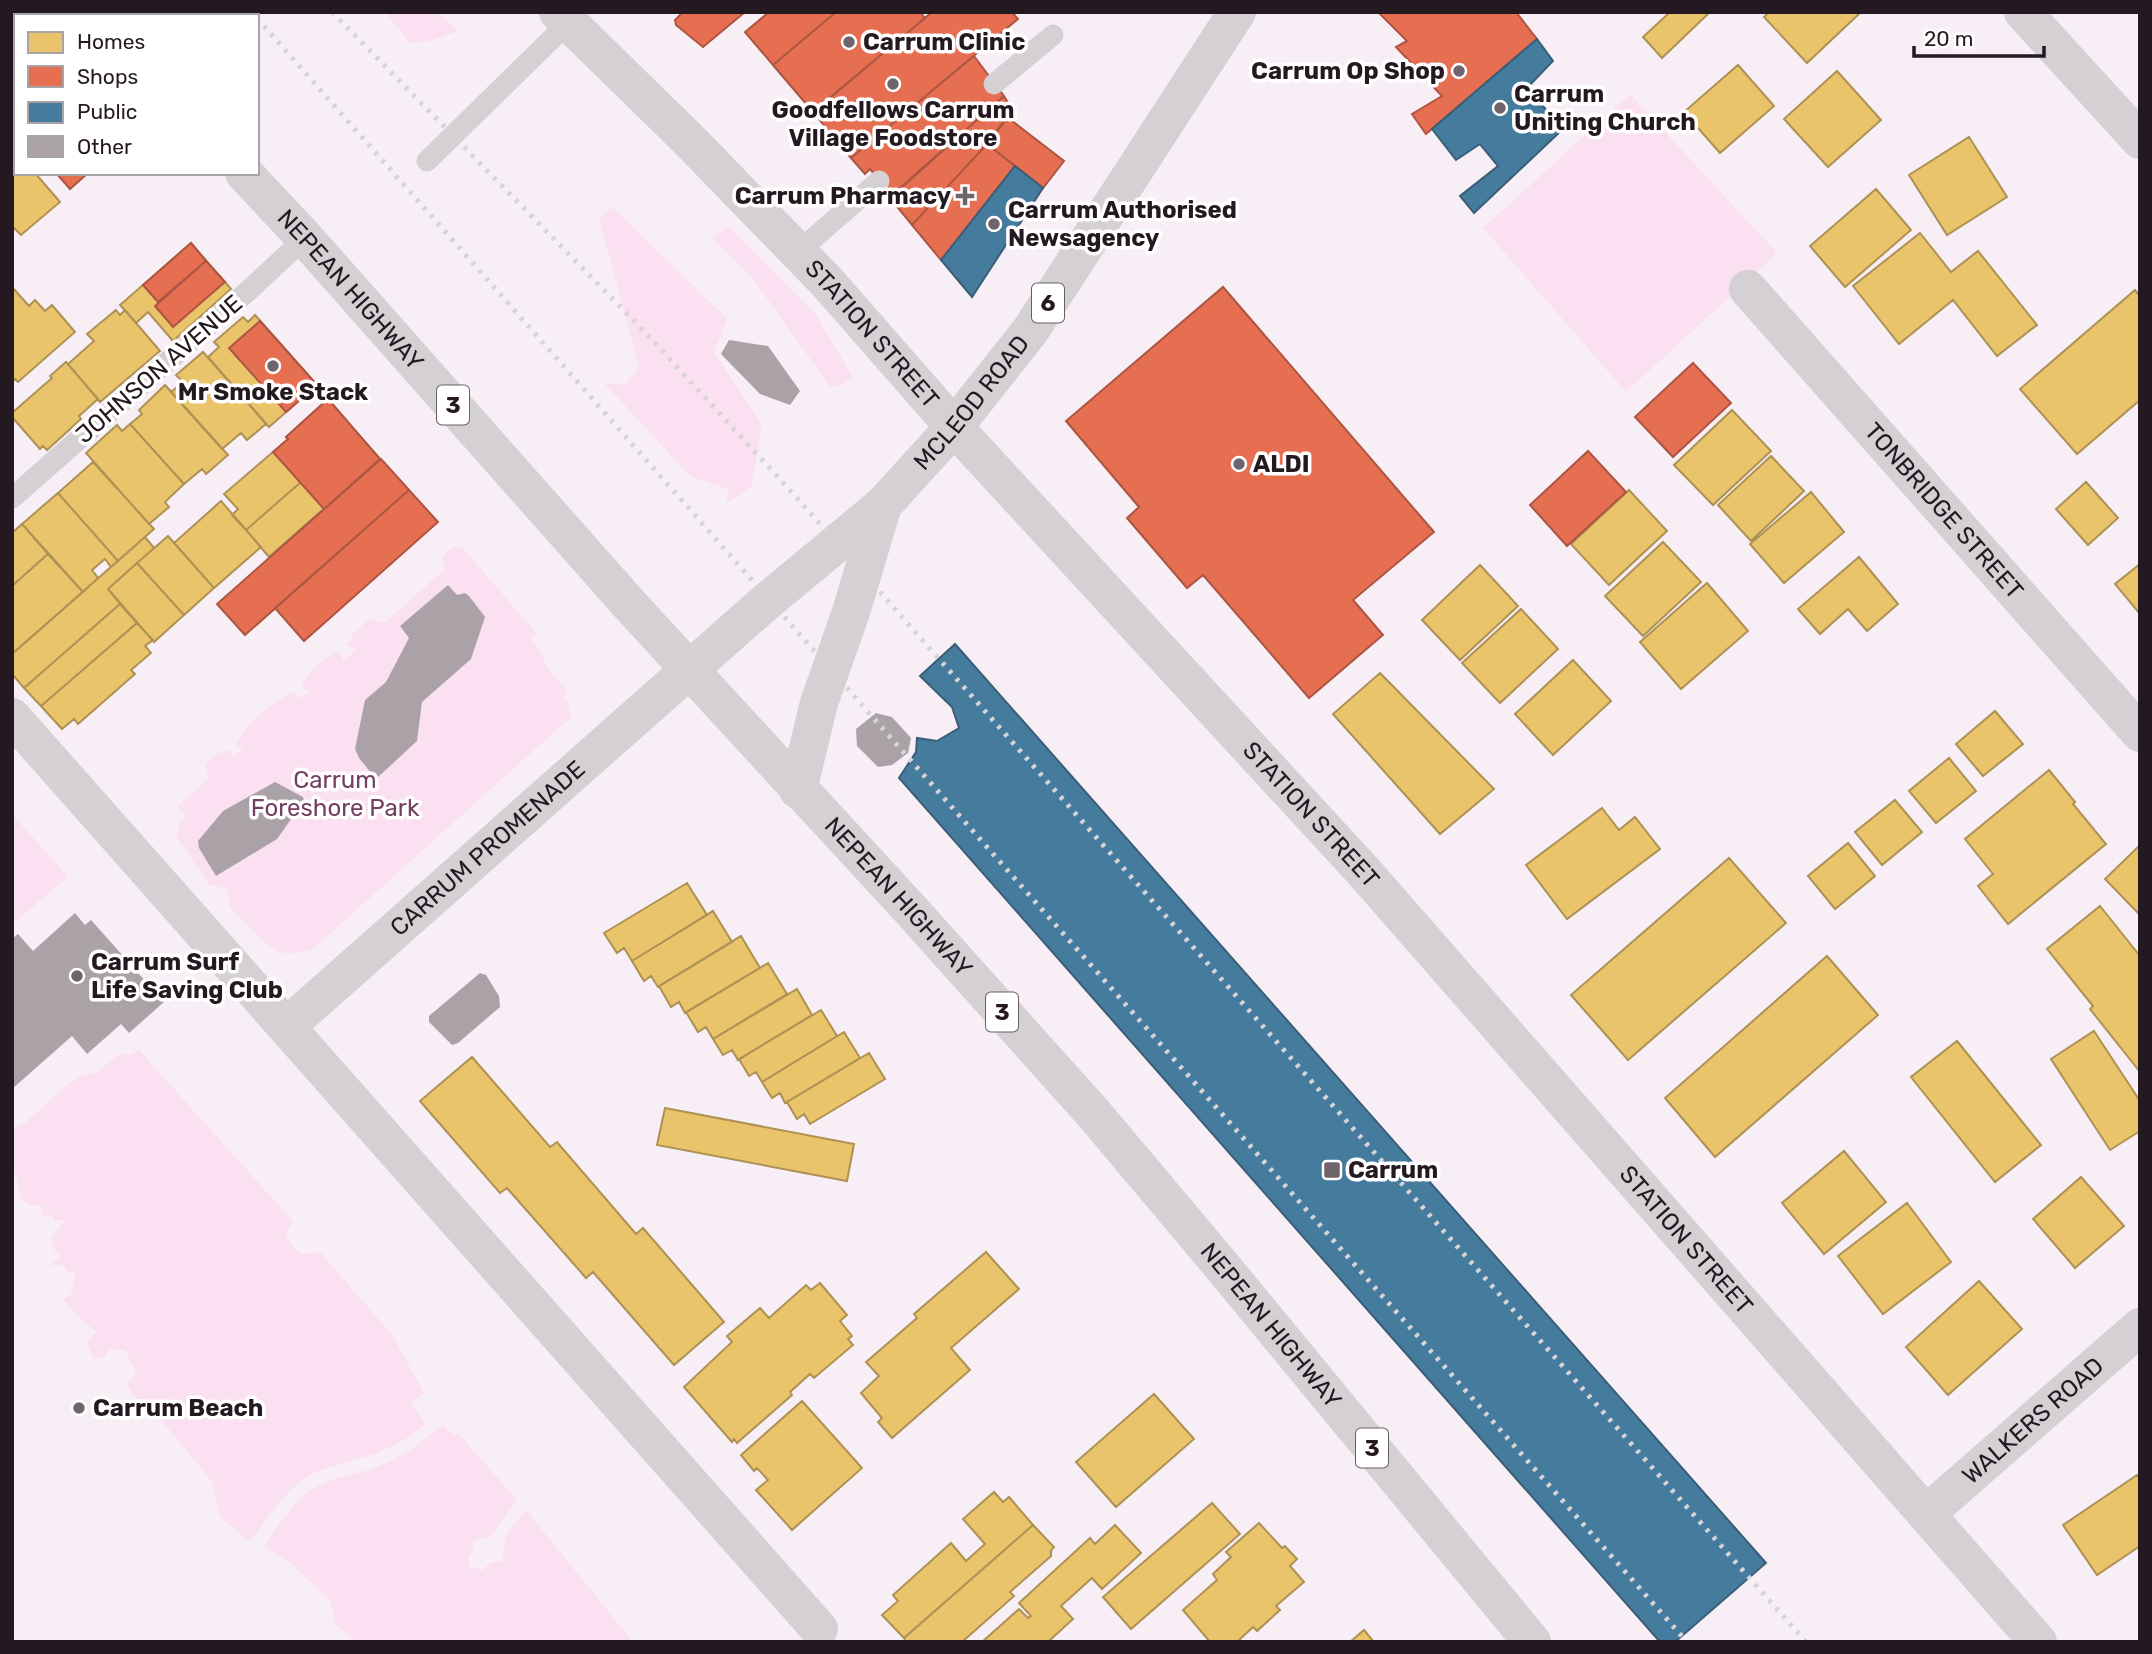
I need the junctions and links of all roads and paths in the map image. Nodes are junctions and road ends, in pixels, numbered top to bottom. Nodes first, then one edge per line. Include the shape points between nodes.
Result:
1 (1237, 12) edge
2 (2023, 12) edge
3 (564, 17) edge
4 (1053, 35) dead end
5 (993, 84) dead end
6 (2140, 140) edge
7 (427, 161) dead end
8 (246, 175) edge
9 (879, 181) dead end
10 (305, 238) junction
11 (799, 252) junction
12 (1748, 289) dead end
13 (954, 427) junction
14 (12, 498) edge
15 (883, 505) junction
16 (689, 670) junction
17 (12, 717) edge
18 (2140, 733) edge
19 (798, 790) junction
20 (287, 1026) junction
21 (2140, 1327) edge
22 (1926, 1514) junction
23 (819, 1629) dead end
24 (1532, 1642) edge
25 (2038, 1642) edge

1 - 13 main road, MCLEOD ROAD / 6 via 1030,331
2 - 6 main road
3 - 7 lane
3 - 11 main road, STATION STREET
4 - 5 lane
8 - 10 main road, NEPEAN HIGHWAY / 3
9 - 11 lane
10 - 14 lane, JOHNSON AVENUE
10 - 16 main road, NEPEAN HIGHWAY / 3
11 - 13 main road, STATION STREET
12 - 18 main road, TONBRIDGE STREET
13 - 15 main road, MCLEOD ROAD / 6
13 - 22 main road, STATION STREET via 1364,873
15 - 16 main road, MCLEOD ROAD / 6
15 - 19 main road via 819,703
16 - 19 main road, NEPEAN HIGHWAY / 3
16 - 20 main road, CARRUM PROMENADE
17 - 20 main road
19 - 24 main road, NEPEAN HIGHWAY / 3 via 1094,1114
20 - 23 main road
21 - 22 main road, WALKERS ROAD
22 - 25 main road, STATION STREET

